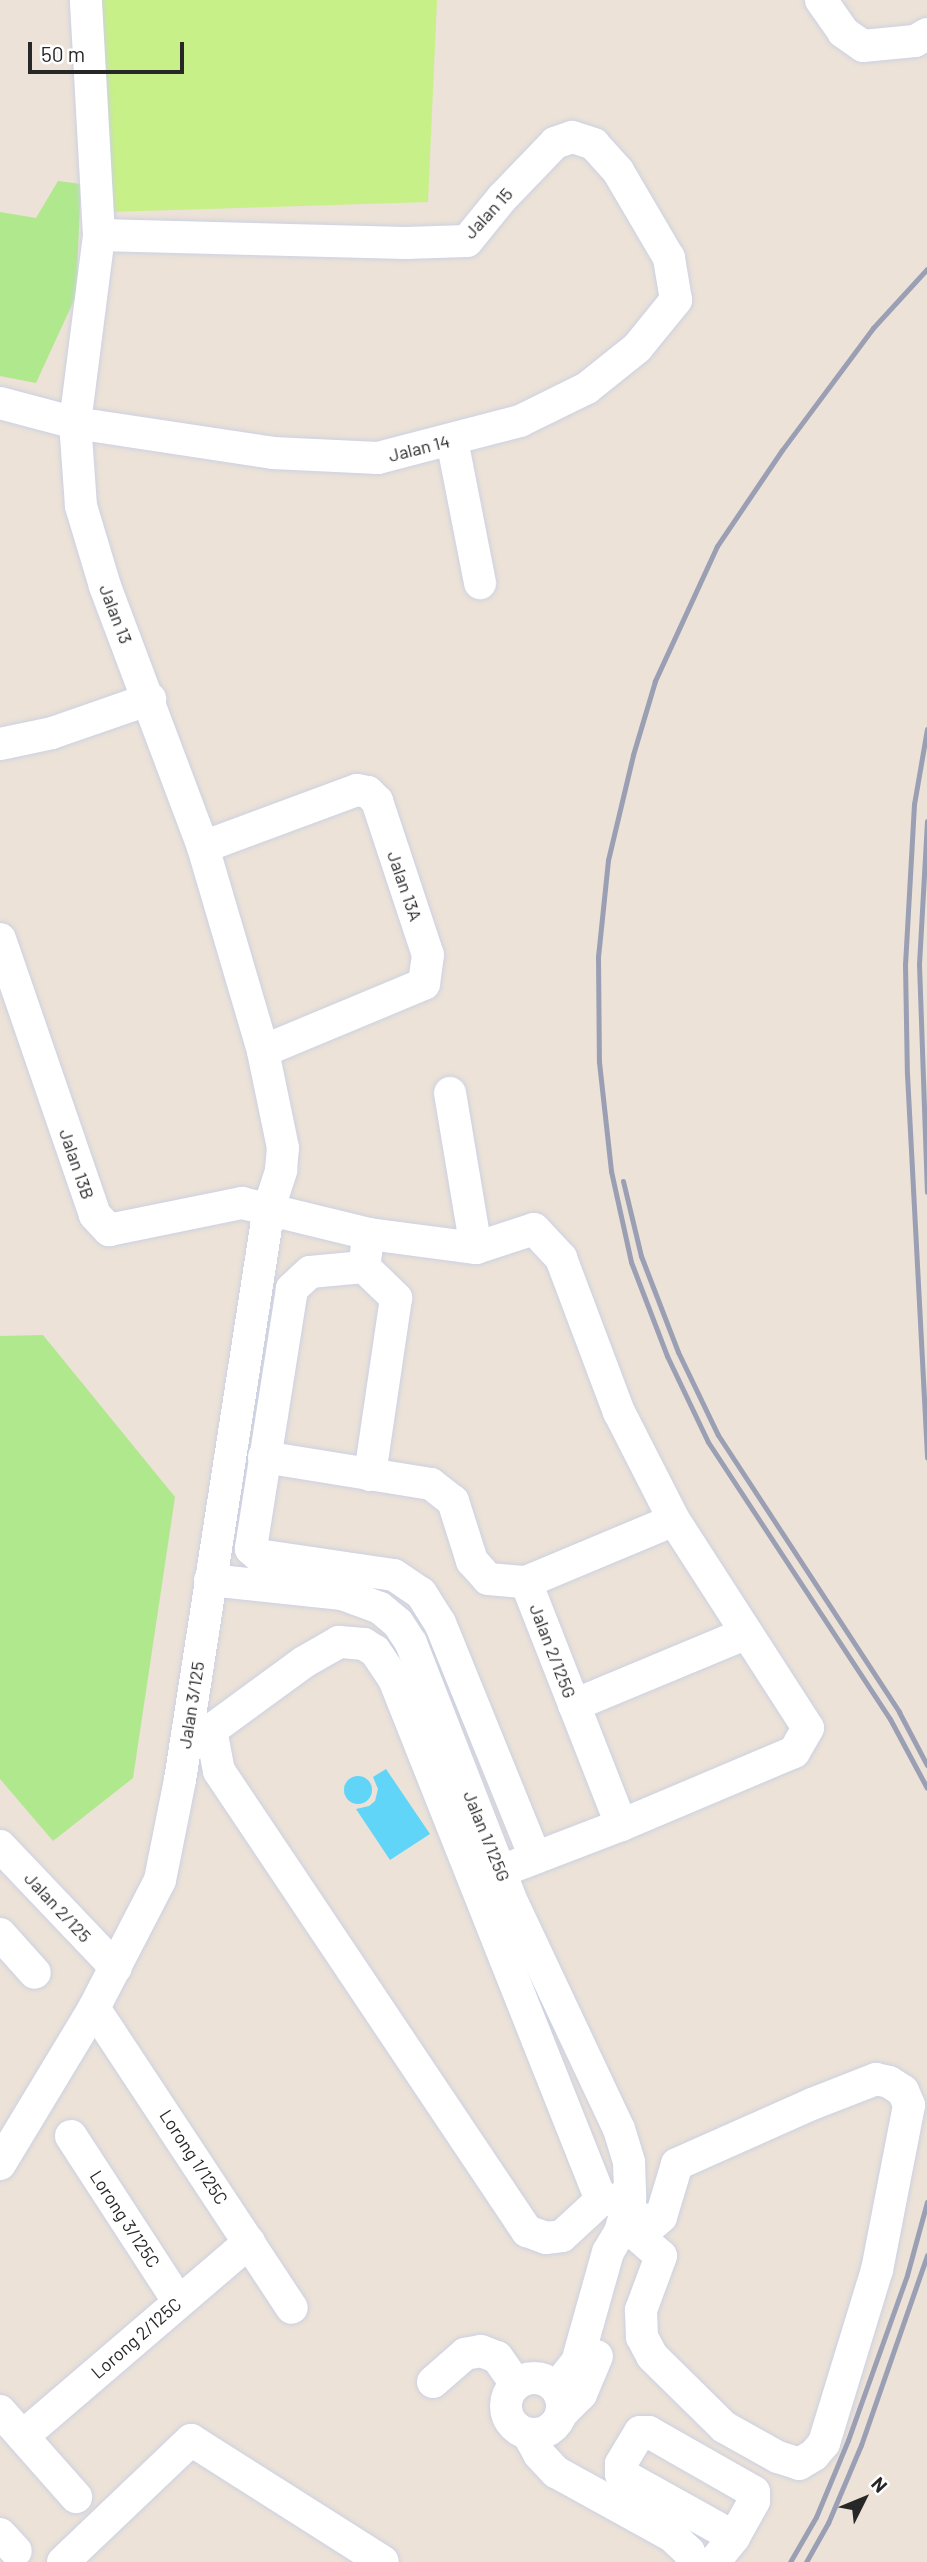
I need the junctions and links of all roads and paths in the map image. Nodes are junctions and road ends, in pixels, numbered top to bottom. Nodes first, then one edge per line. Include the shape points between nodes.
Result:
1 (86, 0) edge
2 (821, 0) edge
3 (927, 34) edge
4 (99, 235) junction
5 (676, 300) joint
6 (0, 403) edge
7 (75, 423) junction
8 (452, 440) junction
9 (480, 583) dead end
10 (150, 699) junction
11 (0, 744) edge
12 (203, 847) junction
13 (0, 939) edge
14 (263, 1051) junction
15 (450, 1093) dead end
16 (270, 1208) junction
17 (369, 1234) junction
18 (476, 1248) junction
19 (364, 1267) junction
20 (264, 1457) junction
21 (370, 1475) junction
22 (674, 1520) junction
23 (210, 1580) junction
24 (526, 1582) junction
25 (747, 1633) junction
26 (574, 1705) junction
27 (621, 1825) junction
28 (0, 1846) edge
29 (535, 1857) junction
30 (501, 1871) junction
31 (0, 1934) edge
32 (116, 1968) junction
33 (35, 1973) dead end
34 (94, 2008) junction
35 (71, 2136) dead end
36 (0, 2164) edge
37 (620, 2214) junction
38 (249, 2242) junction
39 (178, 2301) junction
40 (292, 2308) dead end
41 (433, 2382) dead end
42 (516, 2384) junction
43 (559, 2400) junction
44 (0, 2411) edge
45 (528, 2434) junction
46 (23, 2436) junction
47 (76, 2497) dead end
48 (734, 2537) dead end
49 (64, 2562) edge
50 (383, 2562) edge
51 (693, 2562) edge
52 (714, 2562) edge

1 - 4 street, Jalan 13
2 - 3 street via 843,32 863,46 915,41
4 - 5 street, Jalan 15 via 467,241 555,143 572,137 594,144 618,171 670,258
4 - 7 street, Jalan 13
5 - 8 street, Jalan 14 via 637,348 587,388 520,421
6 - 7 street, Jalan 14
7 - 8 street, Jalan 14 via 286,454 378,458
7 - 10 street, Jalan 13 via 81,506 92,547
8 - 9 street
10 - 11 street via 52,733
10 - 12 street, Jalan 13
12 - 14 street, Jalan 13
12 - 14 street, Jalan 13A via 357,790 368,792 377,802 429,955 424,984
13 - 16 street, Jalan 13B via 95,1215 109,1230 214,1206 242,1203
14 - 16 street, Jalan 13 via 283,1148
15 - 18 street
16 - 17 street
16 - 23 street, Jalan 3/125
17 - 18 street
17 - 19 street
18 - 22 street via 534,1229 561,1258 619,1412
19 - 20 street via 310,1272 292,1289
19 - 21 street via 397,1298
20 - 21 street, Jalan 2/125G
20 - 29 street via 251,1549 258,1555 394,1574 421,1593 440,1623
21 - 24 street, Jalan 2/125G via 431,1484 453,1501 472,1561 488,1579
22 - 24 street
22 - 25 street
23 - 30 street, Jalan 1/125G via 342,1594 380,1608 398,1623 411,1643
23 - 32 street, Jalan 3/125 via 160,1880
24 - 26 street, Jalan 2/125G
25 - 26 street
25 - 27 street via 808,1728 794,1752
26 - 27 street, Jalan 2/125G
27 - 29 street
28 - 32 street, Jalan 2/125
29 - 30 street
30 - 37 street, Jalan 1/125G via 619,2129 629,2162
31 - 33 street
32 - 34 street, Jalan 3/125
34 - 36 street, Jalan 3/125
34 - 38 street, Lorong 1/125C
35 - 39 street, Lorong 3/125C
37 - 37 street via 655,2222 661,2217 677,2164 812,2104 876,2079 903,2091 909,2105 873,2282 824,2443 814,2455 799,2464 724,2427 652,2356 642,2337 641,2310 661,2256
37 - 37 street via 562,2236 546,2238 527,2231 219,1771 211,1730 303,1662 339,1642 364,1644 375,1651 394,1679
37 - 43 street, Jalan 1/125G via 608,2252 590,2351 572,2370
38 - 39 street, Lorong 2/125C
38 - 40 street, Lorong 1/125C
39 - 46 street, Lorong 2/125C
41 - 42 street via 464,2354 481,2351 497,2357
42 - 43 street via 532,2377 550,2382
42 - 45 street via 507,2399 508,2416
43 - 45 street via 553,2428
44 - 46 street
45 - 51 street via 556,2472 672,2536
46 - 47 street
48 - 52 street
49 - 50 street via 191,2440

